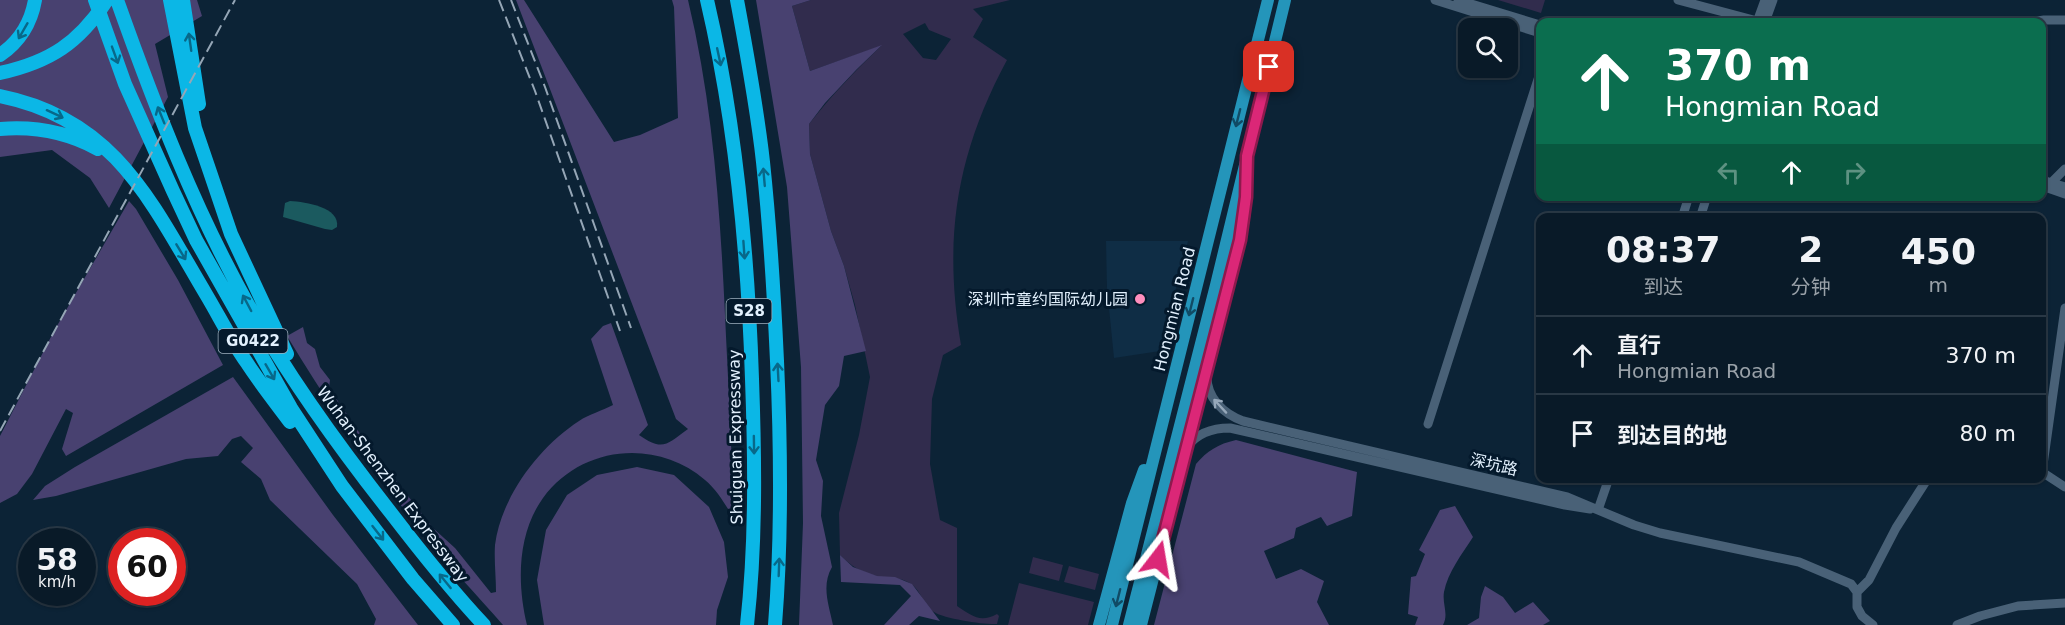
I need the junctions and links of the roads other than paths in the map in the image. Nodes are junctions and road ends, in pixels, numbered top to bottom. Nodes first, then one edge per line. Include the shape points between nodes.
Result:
1 (35, 0) edge
2 (95, 0) edge
3 (107, 0) edge
4 (117, 0) edge
5 (170, 0) edge
6 (183, 0) edge
7 (707, 0) edge
8 (737, 0) edge
9 (1285, 0) edge
10 (1290, 0) edge
11 (1435, 0) edge
12 (1458, 0) edge
13 (1678, 0) edge
14 (1765, 0) edge
15 (1773, 0) edge
16 (1266, 3) edge
17 (1746, 18) edge
18 (1762, 18) edge
19 (1763, 18) edge
20 (2046, 20) edge
21 (2065, 20) edge
22 (1279, 22) junction
23 (1536, 24) edge
24 (1536, 32) edge
25 (0, 55) edge
26 (0, 73) edge
27 (1536, 86) edge
28 (0, 96) edge
29 (198, 124) junction
30 (0, 129) edge
31 (1247, 156) junction
32 (2065, 169) edge
33 (126, 170) junction
34 (2046, 181) edge
35 (2046, 187) edge
36 (2065, 187) edge
37 (2065, 194) edge
38 (2065, 308) edge
39 (1207, 367) junction
40 (306, 398) junction
41 (1428, 424) dead end
42 (1160, 433) junction
43 (2046, 443) edge
44 (1186, 449) junction
45 (2046, 475) edge
46 (1607, 483) edge
47 (1925, 483) edge
48 (342, 486) junction
49 (2065, 487) edge
50 (1598, 510) junction
51 (1857, 592) junction
52 (2065, 603) edge
53 (453, 625) edge
54 (484, 625) edge
55 (747, 625) edge
56 (775, 625) edge
57 (1099, 625) edge
58 (1112, 625) edge
59 (1130, 625) edge
60 (1141, 625) edge
61 (1873, 625) edge
62 (1957, 625) edge

1 -> 25 highway via 23,32
2 -> 48 highway, G0422 via 129,92 196,240 285,399
3 - 26 highway via 87,28 63,49
40 -> 4 highway, Wuhan-Shenzhen Expressway / G0422 via 250,309 210,230 182,169
5 - 29 highway
29 -> 6 highway
7 -> 55 highway, Shuiguan Expressway / S28 via 736,161 750,336 754,504
56 -> 8 highway, S28 via 781,435 771,245 763,160
9 - 22 main road
10 - 22 main road
11 - 24 street
12 - 23 street
13 - 17 street
14 - 18 street
15 - 19 street
16 -> 42 main road, Hongmian Road
20 - 21 street
22 - 31 main road
27 - 41 street
28 -> 33 highway via 36,105 69,120 99,141
29 - 40 highway via 231,234
30 - 33 highway via 27,128 63,134 99,149
31 - 39 main road via 1244,219
31 - 59 main road
32 - 34 street
33 -> 48 highway via 151,202 246,362
34 - 36 street
35 - 37 street
38 - 43 street
39 - 44 main road
50 -> 39 street, 深坑路 via 1567,497 1232,417 1215,401 1206,380
54 -> 40 highway, Wuhan-Shenzhen Expressway / G0422 via 364,479
42 - 57 main road via 1132,503
42 -> 58 main road, Hongmian Road
44 - 50 street, 深坑路 via 1208,431 1230,428
44 - 60 main road
45 - 49 street
46 - 50 street
47 - 51 street via 1869,580
48 -> 53 highway, G0422
50 - 51 street via 1660,533 1799,562 1851,584
51 - 61 street via 1857,607
52 - 62 street via 2018,606

